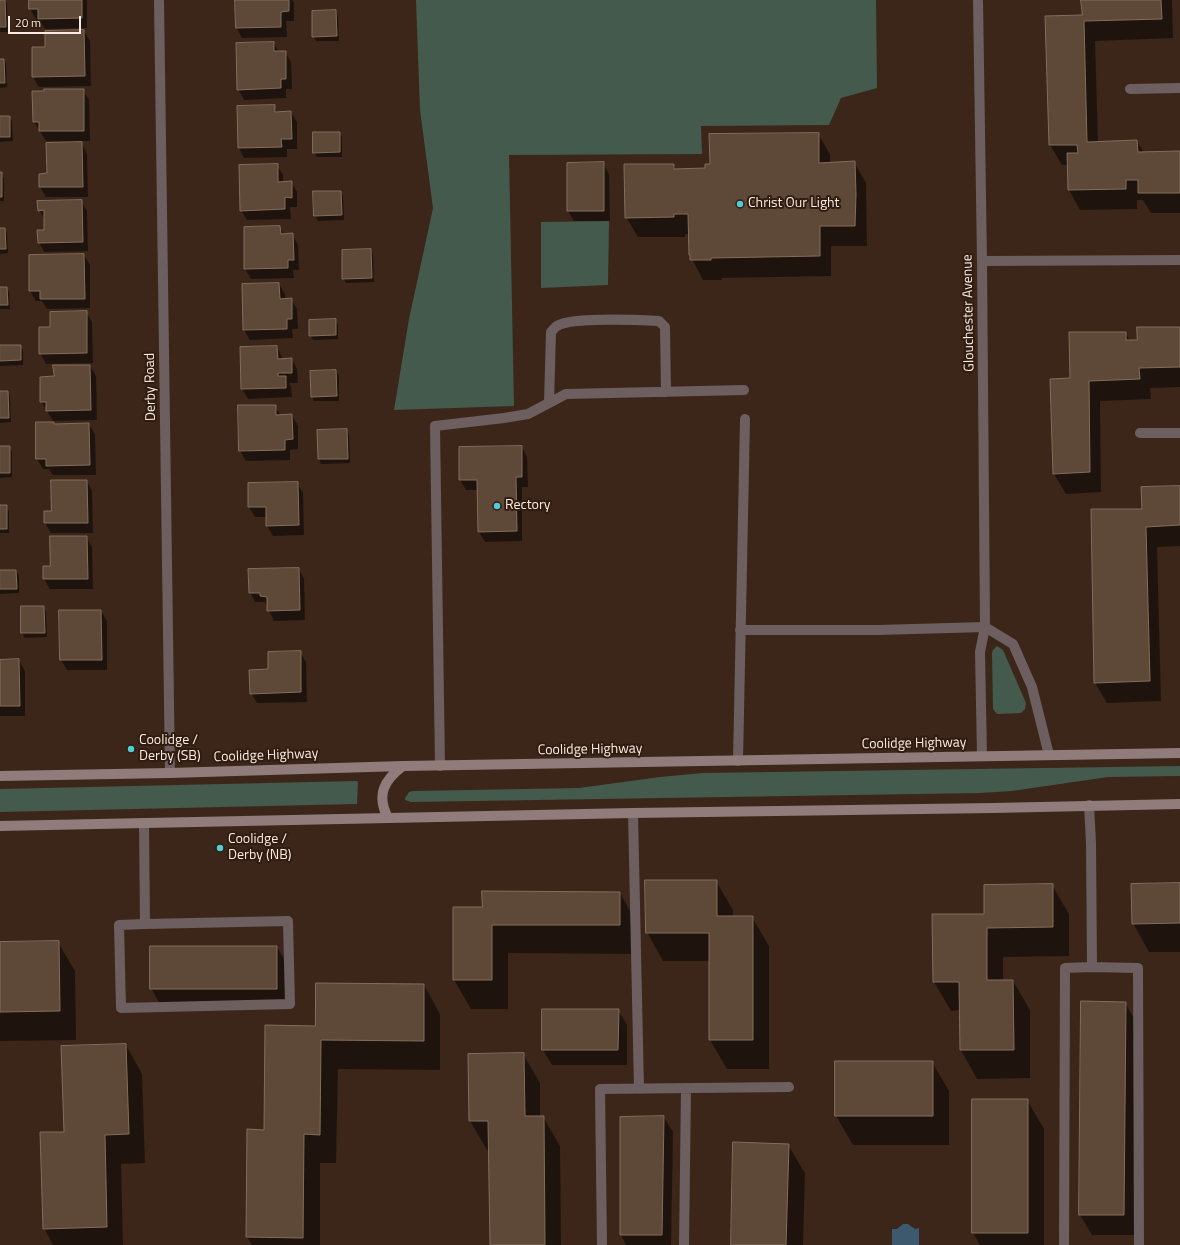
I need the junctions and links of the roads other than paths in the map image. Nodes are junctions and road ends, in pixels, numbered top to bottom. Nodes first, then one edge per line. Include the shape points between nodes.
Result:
1 (159, 0) edge
2 (978, 0) edge
3 (1180, 88) edge
4 (1130, 89) dead end
5 (1180, 260) edge
6 (982, 262) junction
7 (744, 390) dead end
8 (666, 392) junction
9 (549, 403) junction
10 (745, 419) dead end
11 (1180, 433) edge
12 (1140, 434) dead end
13 (985, 627) junction
14 (740, 630) junction
15 (1180, 753) edge
16 (1049, 755) junction
17 (982, 756) junction
18 (738, 761) junction
19 (403, 766) junction
20 (440, 766) junction
21 (170, 773) junction
22 (0, 776) edge
23 (1180, 804) edge
24 (1089, 806) junction
25 (633, 813) junction
26 (388, 818) junction
27 (144, 823) junction
28 (0, 826) edge
29 (145, 924) junction
30 (1092, 967) junction
31 (789, 1087) dead end
32 (686, 1088) junction
33 (639, 1089) junction
34 (602, 1245) edge
35 (684, 1245) edge
36 (1064, 1245) edge
37 (1139, 1245) edge

1 - 21 street, Derby Road
2 - 6 street, Glouchester Avenue
3 - 4 street
5 - 6 street
6 - 13 street, Glouchester Avenue
7 - 8 street
8 - 9 street via 566,394
8 - 9 street via 665,327 659,321 633,319 574,322 558,325 550,332
9 - 20 street via 528,414 435,426
10 - 14 street
11 - 12 street
13 - 14 street
13 - 16 street via 1013,644 1032,687
13 - 17 street, Glouchester Avenue via 980,652
14 - 18 street
15 - 16 main road, Coolidge Highway
16 - 17 main road, Coolidge Highway
17 - 18 main road, Coolidge Highway
18 - 20 main road, Coolidge Highway
19 - 20 main road, Coolidge Highway
19 - 21 main road, Coolidge Highway
19 - 26 main road via 386,782 382,801
21 - 22 main road, Coolidge Highway
23 - 24 main road
24 - 25 main road
24 - 30 street
25 - 26 main road
25 - 33 street
26 - 27 main road
27 - 28 main road
27 - 29 street
29 - 29 street via 119,925 121,1008 290,1004 288,921
30 - 36 street via 1065,968
30 - 37 street via 1138,968
31 - 32 street
32 - 33 street
32 - 35 street
33 - 34 street via 600,1089

